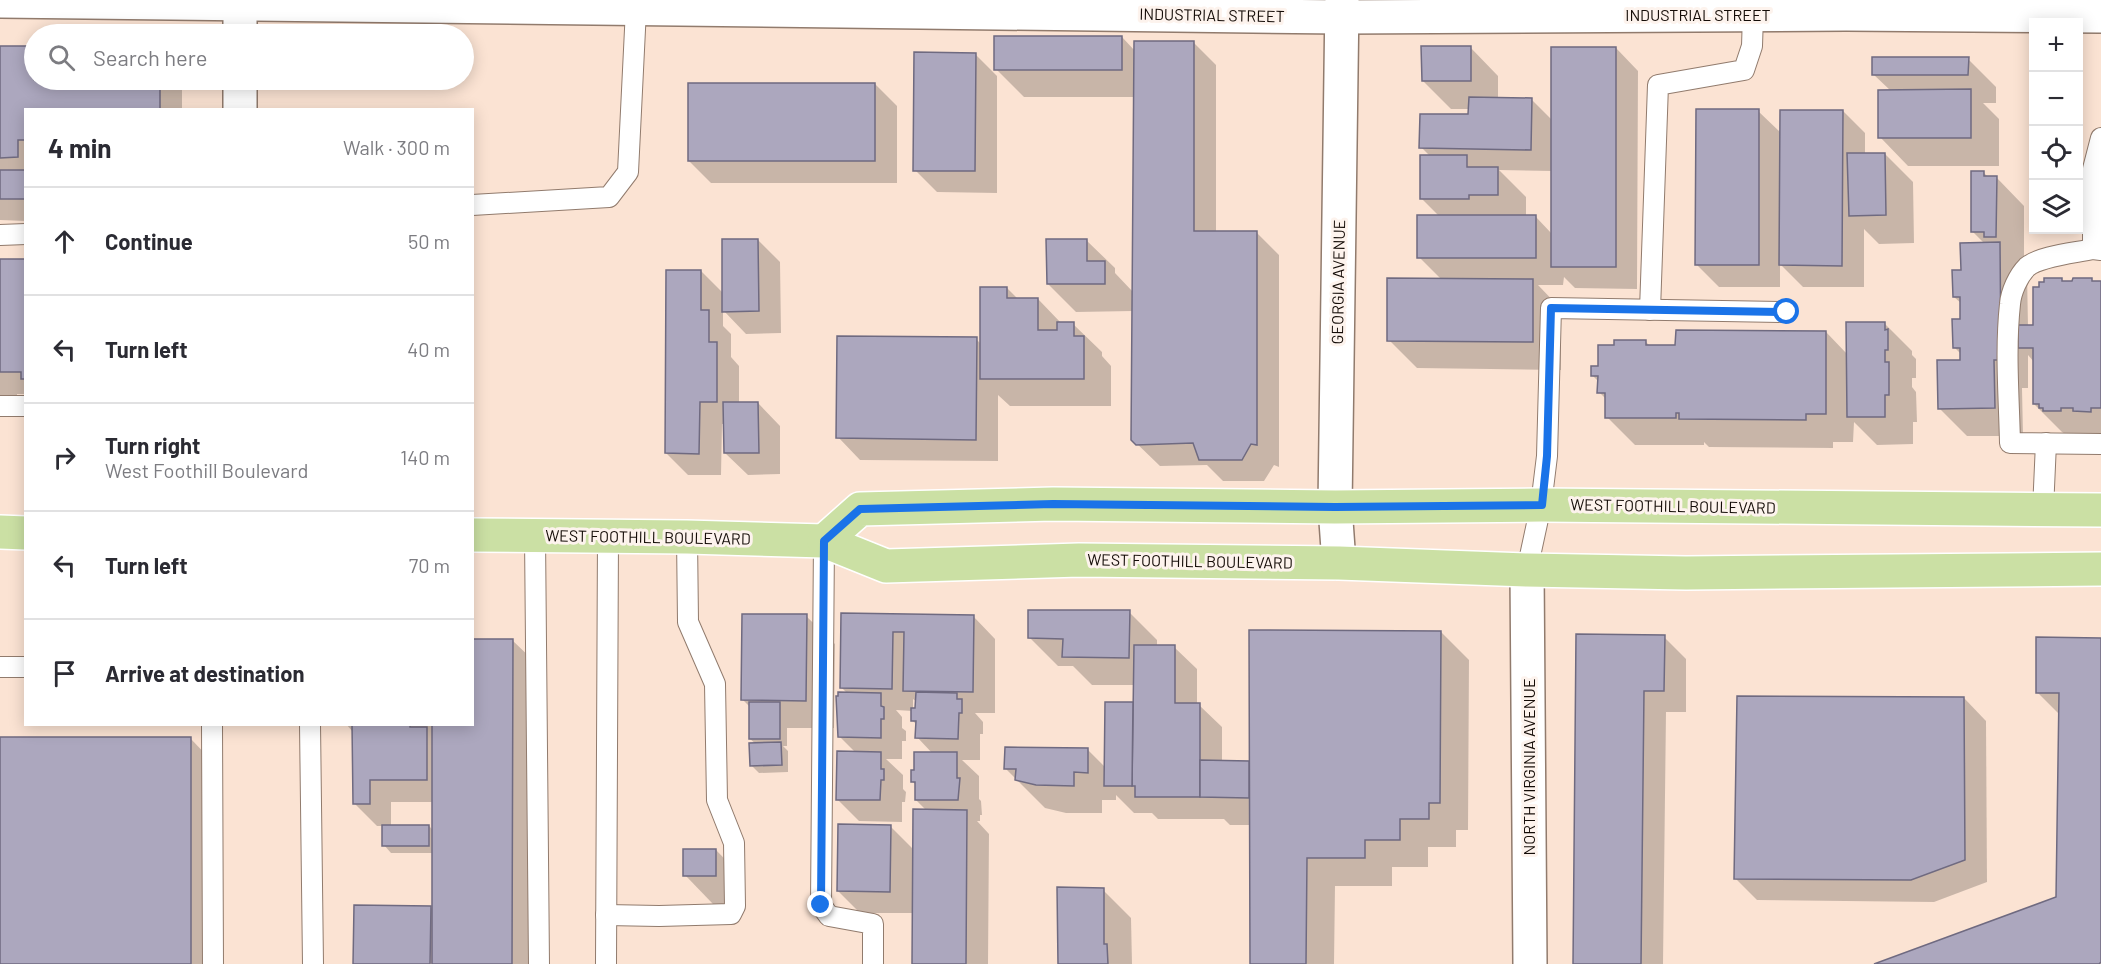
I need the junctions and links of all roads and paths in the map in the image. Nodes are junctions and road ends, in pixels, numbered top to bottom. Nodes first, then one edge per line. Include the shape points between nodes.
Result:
1 (0, 1) edge
2 (300, 3) edge
3 (781, 5) edge
4 (1846, 7) edge
5 (636, 9) junction
6 (1342, 9) edge
7 (1753, 15) junction
8 (2101, 16) edge
9 (240, 19) edge
10 (240, 90) edge
11 (240, 108) edge
12 (2101, 138) edge
13 (474, 205) edge
14 (24, 234) edge
15 (0, 235) edge
16 (2097, 249) edge
17 (1650, 310) junction
18 (1787, 312) dead end
19 (0, 405) edge
20 (24, 406) edge
21 (2046, 443) junction
22 (2101, 444) edge
23 (1542, 505) junction
24 (1335, 507) junction
25 (2043, 510) junction
26 (2101, 510) edge
27 (0, 532) edge
28 (24, 533) edge
29 (474, 536) edge
30 (535, 536) junction
31 (608, 536) junction
32 (687, 537) junction
33 (824, 541) junction
34 (1339, 563) junction
35 (2101, 569) edge
36 (1527, 570) junction
37 (0, 667) edge
38 (24, 667) edge
39 (212, 726) edge
40 (310, 726) edge
41 (606, 915) junction
42 (213, 964) edge
43 (313, 964) edge
44 (538, 964) edge
45 (606, 964) edge
46 (873, 964) edge
47 (1530, 964) edge

1 - 9 street, INDUSTRIAL STREET
2 - 5 street, INDUSTRIAL STREET
2 - 9 street, INDUSTRIAL STREET
3 - 5 street, INDUSTRIAL STREET
3 - 6 street, INDUSTRIAL STREET
4 - 7 street, INDUSTRIAL STREET
4 - 8 street, INDUSTRIAL STREET
5 - 13 lane via 627,172 609,197
6 - 7 street, INDUSTRIAL STREET
6 - 24 street, GEORGIA AVENUE
7 - 17 lane via 1752,46 1744,70 1658,85
10 - 11 street
12 - 16 lane via 2093,169
14 - 15 lane
16 - 21 lane via 2036,261 2017,282 2010,302 2010,442
17 - 18 lane
17 - 23 lane via 1551,308
19 - 20 lane
21 - 22 lane
21 - 25 lane
23 - 24 main road, WEST FOOTHILL BOULEVARD
23 - 25 main road, WEST FOOTHILL BOULEVARD
23 - 36 lane
24 - 33 main road, WEST FOOTHILL BOULEVARD via 1053,504 860,509
24 - 34 street, GEORGIA AVENUE
25 - 26 main road, WEST FOOTHILL BOULEVARD
27 - 28 main road
29 - 30 main road, WEST FOOTHILL BOULEVARD
30 - 31 main road, WEST FOOTHILL BOULEVARD
30 - 44 lane
31 - 32 main road, WEST FOOTHILL BOULEVARD
31 - 41 lane
32 - 33 main road, WEST FOOTHILL BOULEVARD
32 - 41 lane via 688,622 715,684 717,800 734,843 735,906 731,914
33 - 34 main road, WEST FOOTHILL BOULEVARD via 886,566 1079,560
33 - 46 lane via 821,905 829,916 873,924
34 - 36 main road, WEST FOOTHILL BOULEVARD
35 - 36 main road, WEST FOOTHILL BOULEVARD via 1686,573
36 - 47 street, NORTH VIRGINIA AVENUE
37 - 38 lane
39 - 42 lane
40 - 43 lane
41 - 45 lane

